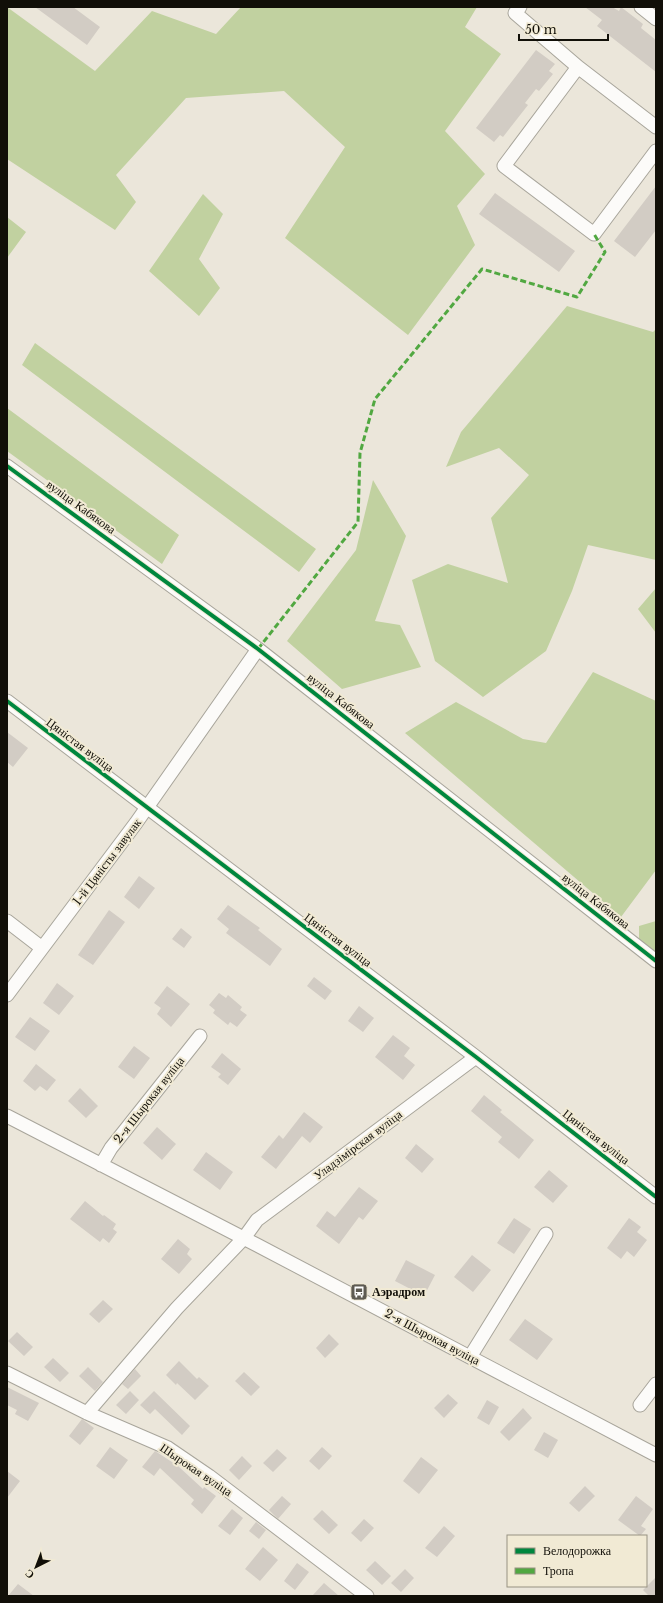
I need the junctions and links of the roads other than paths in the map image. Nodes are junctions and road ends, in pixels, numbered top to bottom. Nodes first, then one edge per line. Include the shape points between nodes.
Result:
1 (520, 7) edge
2 (641, 7) edge
3 (656, 19) edge
4 (578, 67) junction
5 (656, 127) edge
6 (656, 151) edge
7 (7, 466) edge
8 (258, 649) junction
9 (7, 701) edge
10 (146, 808) junction
11 (7, 921) edge
12 (42, 948) junction
13 (656, 961) edge
14 (7, 995) edge
15 (200, 1036) dead end
16 (476, 1058) junction
17 (7, 1116) edge
18 (101, 1165) junction
19 (656, 1197) edge
20 (546, 1234) dead end
21 (244, 1238) junction
22 (470, 1357) junction
23 (7, 1373) edge
24 (656, 1384) edge
25 (640, 1405) dead end
26 (87, 1414) junction
27 (656, 1455) edge
28 (367, 1596) edge

1 - 4 street via 515,13
2 - 3 street
4 - 5 street
4 - 6 street via 504,166 594,234
7 - 8 street, вуліца Кабякова
8 - 10 street, 1-й Цяністы завулак
8 - 13 street, вуліца Кабякова
9 - 10 street, Цяністая вуліца
10 - 12 street, 1-й Цяністы завулак
10 - 16 street, Цяністая вуліца
11 - 12 street
12 - 14 street, 1-й Цяністы завулак
15 - 18 street, 2-я Шырокая вуліца via 111,1148
16 - 19 street, Цяністая вуліца
16 - 21 street, Уладзімірская вуліца via 257,1220
17 - 18 street, 2-я Шырокая вуліца
18 - 21 street, 2-я Шырокая вуліца
20 - 22 street
21 - 22 street, 2-я Шырокая вуліца
21 - 26 street, Уладзімірская вуліца via 176,1308
22 - 27 street, 2-я Шырокая вуліца
23 - 26 street, Шырокая вуліца
24 - 25 street
26 - 28 street, Шырокая вуліца via 168,1448

